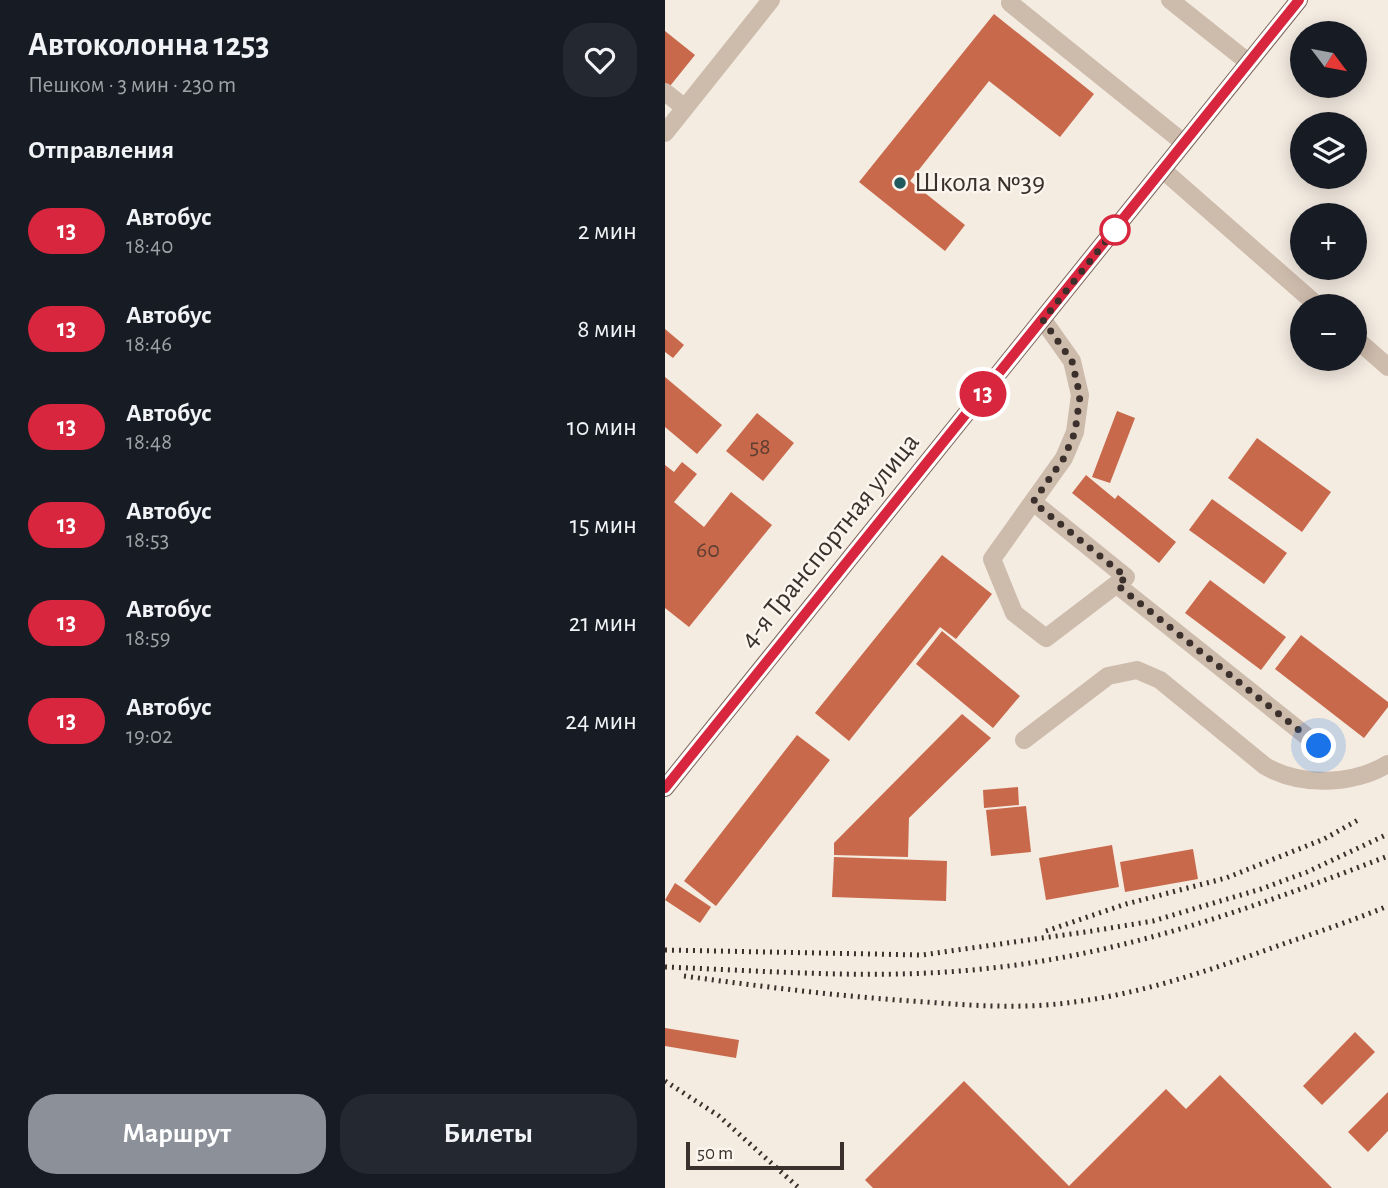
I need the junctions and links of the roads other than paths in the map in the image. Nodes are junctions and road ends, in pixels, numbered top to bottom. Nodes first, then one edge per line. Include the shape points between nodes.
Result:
1 (771, 0) edge
2 (1170, 0) edge
3 (1299, 0) edge
4 (1010, 3) dead end
5 (1248, 62) junction
6 (665, 92) edge
7 (685, 108) junction
8 (665, 133) edge
9 (1184, 143) junction
10 (1163, 170) junction
11 (1304, 294) edge
12 (1043, 320) junction
13 (1367, 349) edge
14 (1388, 367) edge
15 (1033, 502) junction
16 (1117, 585) junction
17 (1024, 740) dead end
18 (1319, 746) dead end
19 (1388, 764) edge
20 (665, 788) edge

1 - 7 street
2 - 5 street
3 - 5 main road, 4-я Транспортная улица
4 - 9 street
5 - 9 main road, 4-я Транспортная улица
6 - 7 street
7 - 8 street
9 - 10 main road, 4-я Транспортная улица
10 - 11 street
10 - 12 main road, 4-я Транспортная улица
12 - 15 street via 1072,361 1080,396 1075,432 1064,458
12 - 20 main road, 4-я Транспортная улица
13 - 14 street
15 - 16 street via 1126,577
15 - 16 street via 992,559 1014,613 1046,638
16 - 18 street
17 - 19 street via 1108,676 1137,670 1160,680 1282,776 1325,782 1373,773

